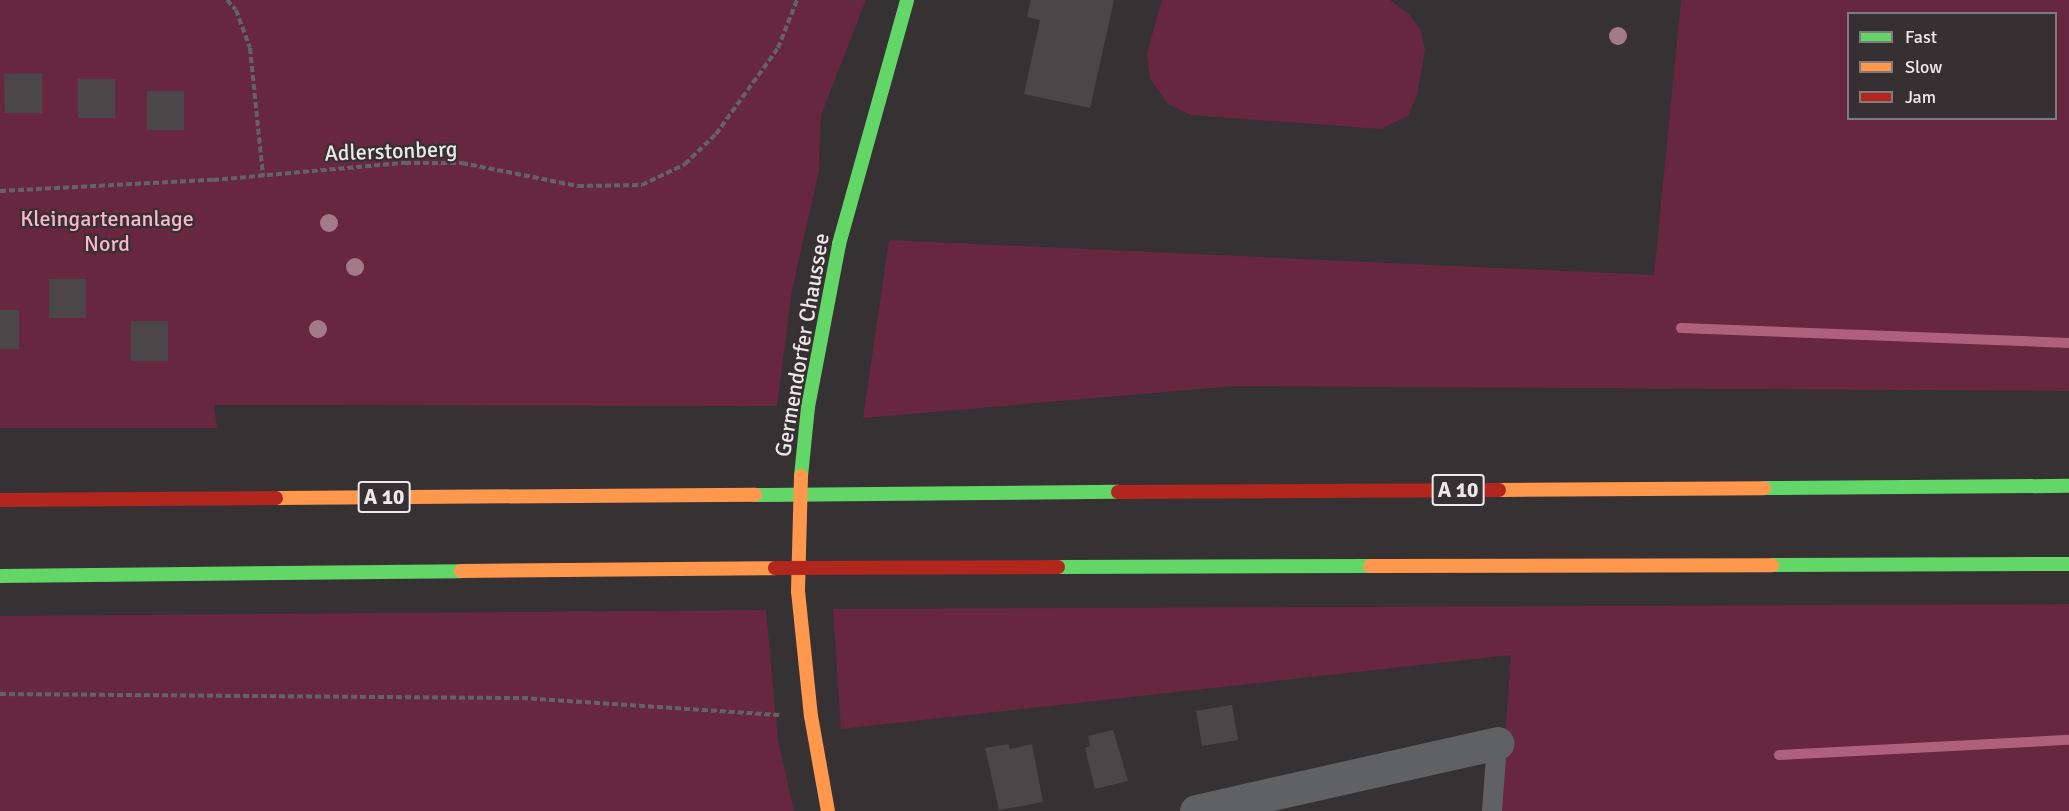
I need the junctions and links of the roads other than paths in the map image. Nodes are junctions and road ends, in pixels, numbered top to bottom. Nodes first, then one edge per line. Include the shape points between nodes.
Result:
1 (907, 0) edge
2 (2069, 486) edge
3 (0, 500) edge
4 (2069, 564) edge
5 (0, 576) edge
6 (1497, 743) joint
7 (828, 811) edge
8 (1196, 811) edge
9 (1492, 811) edge

1 - 7 main road, Germendorfer Chaussee via 839,244 808,407 797,533 798,591 811,716
2 - 3 main road, A 10
4 - 5 main road via 764,568
6 - 8 street
6 - 9 lane

